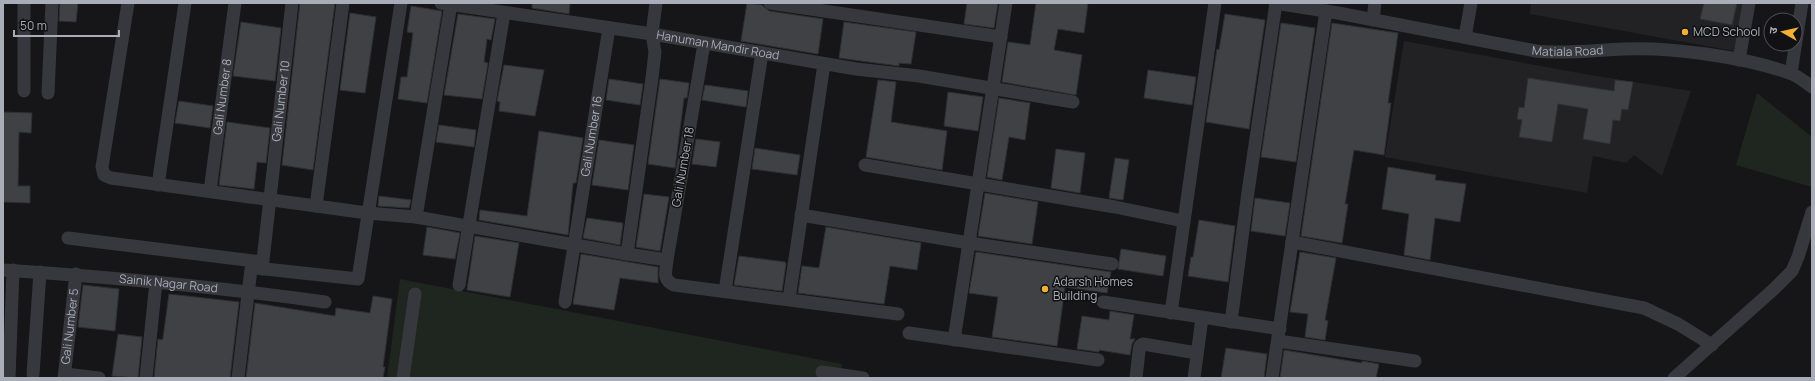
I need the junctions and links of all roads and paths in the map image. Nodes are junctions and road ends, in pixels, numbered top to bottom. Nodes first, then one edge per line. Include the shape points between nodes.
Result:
1 (24, 3) edge
2 (52, 3) edge
3 (128, 3) edge
4 (185, 3) edge
5 (236, 3) edge
6 (292, 3) edge
7 (343, 3) edge
8 (400, 3) edge
9 (656, 3) edge
10 (770, 3) edge
11 (1006, 3) edge
12 (1215, 3) edge
13 (1275, 3) edge
14 (1375, 3) edge
15 (1471, 3) edge
16 (1749, 3) edge
17 (1802, 3) edge
18 (446, 4) edge
19 (1312, 6) edge
20 (1326, 11) junction
21 (504, 13) junction
22 (1373, 20) junction
23 (608, 28) junction
24 (652, 34) junction
25 (1001, 37) junction
26 (1464, 37) junction
27 (704, 44) junction
28 (762, 53) junction
29 (1739, 60) junction
30 (824, 64) junction
31 (1791, 73) junction
32 (1812, 87) edge
33 (993, 88) junction
34 (24, 91) dead end
35 (48, 93) dead end
36 (1073, 102) dead end
37 (865, 166) dead end
38 (978, 184) junction
39 (158, 185) junction
40 (210, 191) junction
41 (269, 200) junction
42 (316, 206) junction
43 (1812, 212) edge
44 (367, 213) junction
45 (801, 215) junction
46 (416, 217) junction
47 (1183, 221) junction
48 (468, 227) junction
49 (68, 238) dead end
50 (1292, 242) junction
51 (969, 243) junction
52 (574, 244) junction
53 (627, 254) junction
54 (667, 260) junction
55 (1112, 264) dead end
56 (262, 265) junction
57 (8, 270) edge
58 (40, 272) junction
59 (76, 274) junction
60 (156, 282) junction
61 (459, 285) dead end
62 (725, 290) junction
63 (247, 292) junction
64 (415, 294) dead end
65 (789, 299) junction
66 (325, 302) dead end
67 (565, 302) dead end
68 (1103, 302) dead end
69 (1171, 313) junction
70 (898, 314) dead end
71 (1202, 318) junction
72 (1231, 322) junction
73 (909, 333) dead end
74 (1279, 335) junction
75 (954, 340) junction
76 (1712, 345) junction
77 (1197, 353) junction
78 (1098, 360) dead end
79 (1415, 361) dead end
80 (822, 372) dead end
81 (33, 374) dead end
82 (65, 376) edge
83 (8, 378) edge
84 (99, 378) edge
85 (146, 378) edge
86 (238, 378) edge
87 (404, 378) edge
88 (863, 378) edge
89 (1136, 378) edge
90 (1194, 378) edge
91 (1272, 378) edge
92 (1674, 378) edge

1 - 34 street
2 - 35 street
3 - 39 street via 102,172 110,178
4 - 39 street
5 - 40 street, Gali Number 8
6 - 41 street, Gali Number 10
7 - 42 street
8 - 44 street
9 - 24 street
10 - 25 street
11 - 25 street
12 - 47 street
13 - 19 street, Matiala Road
13 - 72 street
14 - 22 street
15 - 26 street
16 - 29 street
17 - 31 street
18 - 21 street, Hanuman Mandir Road
18 - 46 street
19 - 20 street, Matiala Road
20 - 22 street, Matiala Road
20 - 50 street
21 - 23 street, Hanuman Mandir Road
21 - 48 street
22 - 26 street, Matiala Road
23 - 24 street, Hanuman Mandir Road
23 - 52 street, Gali Number 16
24 - 27 street, Hanuman Mandir Road
24 - 53 street via 655,52
25 - 33 street
26 - 29 street, Matiala Road via 1550,52 1626,48 1681,51
27 - 28 street, Hanuman Mandir Road
27 - 54 street, Gali Number 18
28 - 30 street, Hanuman Mandir Road
28 - 62 street
29 - 31 street, Matiala Road
30 - 33 street, Hanuman Mandir Road
30 - 45 street
31 - 32 street, Matiala Road
33 - 36 street, Hanuman Mandir Road
33 - 38 street
37 - 38 street
38 - 47 street
38 - 51 street
39 - 40 street
40 - 41 street
41 - 42 street
41 - 56 street, Gali Number 10
42 - 44 street
43 - 76 street via 1792,271
44 - 46 street
44 - 56 street via 357,280
45 - 51 street
45 - 65 street
46 - 48 street
47 - 69 street
48 - 52 street
48 - 61 street
49 - 56 street
50 - 74 street
50 - 76 street via 1644,308 1678,324
51 - 55 street
51 - 75 street
52 - 53 street
52 - 67 street, Gali Number 16
53 - 54 street
54 - 62 street, Gali Number 18 via 665,277 674,285
56 - 63 street via 251,269
57 - 58 street, Sainik Nagar Road
57 - 83 street
58 - 59 street, Sainik Nagar Road
58 - 81 street
59 - 60 street, Sainik Nagar Road
59 - 82 street, Gali Number 5
60 - 63 street, Sainik Nagar Road
60 - 85 street
62 - 65 street
63 - 66 street, Sainik Nagar Road
63 - 86 street
64 - 87 street
65 - 70 street
68 - 69 street
69 - 71 street
71 - 72 street
71 - 77 street
72 - 74 street
73 - 75 street
74 - 79 street
74 - 91 street
75 - 78 street
76 - 92 street
77 - 89 street via 1143,344 1139,351
77 - 90 street
80 - 88 street
82 - 84 street

